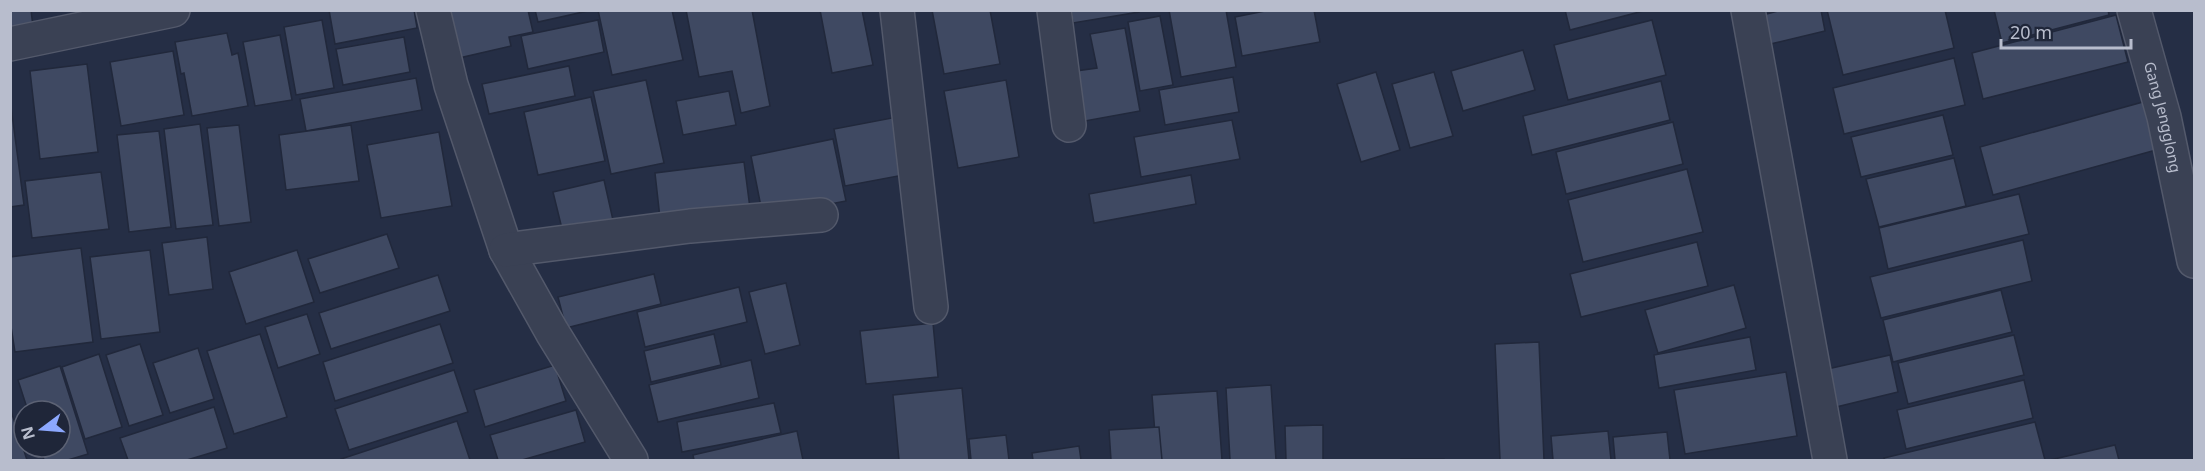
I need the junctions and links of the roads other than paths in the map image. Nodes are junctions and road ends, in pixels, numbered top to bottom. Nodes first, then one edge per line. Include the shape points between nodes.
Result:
1 (173, 10) edge
2 (433, 10) edge
3 (897, 10) edge
4 (1054, 10) edge
5 (1748, 10) edge
6 (2134, 10) edge
7 (58, 22) edge
8 (10, 44) edge
9 (1069, 125) dead end
10 (821, 215) dead end
11 (507, 250) junction
12 (2194, 261) edge
13 (931, 307) dead end
14 (630, 460) edge
15 (1830, 460) edge

1 - 7 street
2 - 11 street via 451,85
3 - 13 street
4 - 9 street
5 - 15 street
6 - 12 street, Gang Jengglong via 2164,117
7 - 8 street
10 - 11 street via 690,226
11 - 14 street

